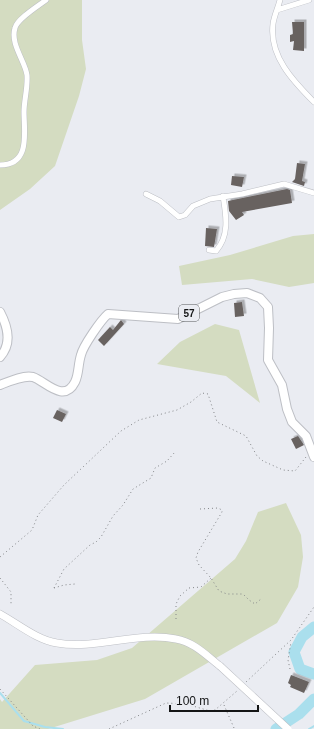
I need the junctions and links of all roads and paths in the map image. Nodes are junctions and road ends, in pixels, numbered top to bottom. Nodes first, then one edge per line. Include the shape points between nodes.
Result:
1 (46, 0) edge
2 (280, 0) edge
3 (309, 0) edge
4 (277, 10) junction
5 (314, 102) edge
6 (0, 165) edge
7 (314, 193) edge
8 (146, 194) dead end
9 (223, 196) junction
10 (209, 250) dead end
11 (0, 312) edge
12 (0, 357) edge
13 (0, 385) edge
14 (175, 452) dead end
15 (313, 454) edge
16 (200, 509) dead end
17 (0, 557) edge
18 (0, 578) edge
19 (211, 578) junction
20 (75, 584) dead end
21 (260, 599) dead end
22 (11, 605) dead end
23 (314, 607) edge
24 (0, 614) edge
25 (176, 620) dead end
26 (291, 640) junction
27 (290, 669) dead end
28 (244, 684) dead end
29 (0, 689) edge
30 (239, 689) dead end
31 (223, 704) junction
32 (234, 728) dead end
33 (40, 729) edge
34 (109, 729) edge
35 (288, 729) edge

1 - 6 street via 17,23 14,30 27,74 25,143 15,161
2 - 4 street
3 - 4 street
4 - 5 street via 272,35 276,52 292,80
7 - 9 street via 284,184
8 - 9 street via 160,201 179,217 185,215 193,206 210,198
9 - 10 street via 226,234 216,251
11 - 12 main road via 6,324 8,342
13 - 15 main road, 57 via 20,378 33,377 56,391 65,391 73,386 81,355 108,314 178,318 222,297 247,292 260,298 268,307 268,360 282,385 292,422 306,436
14 - 20 path via 167,461 155,468 151,478 133,489 101,537 64,569 54,588
15 - 17 path via 295,471 283,470 263,461 257,456 246,436 218,422 208,394 202,393 176,410 139,420 121,431 64,485 38,515 32,530
16 - 19 path via 222,510 196,558
18 - 22 path via 11,592
19 - 21 path via 222,594 243,594 255,604
19 - 25 path via 201,587 189,588 180,596 176,604
23 - 26 path
24 - 35 street, bridge via 55,643 74,645 150,638 177,639 197,647
26 - 27 path via 288,660
26 - 28 path
29 - 33 path via 33,726
30 - 31 path
31 - 32 path
31 - 34 path via 210,711 186,704 166,703

